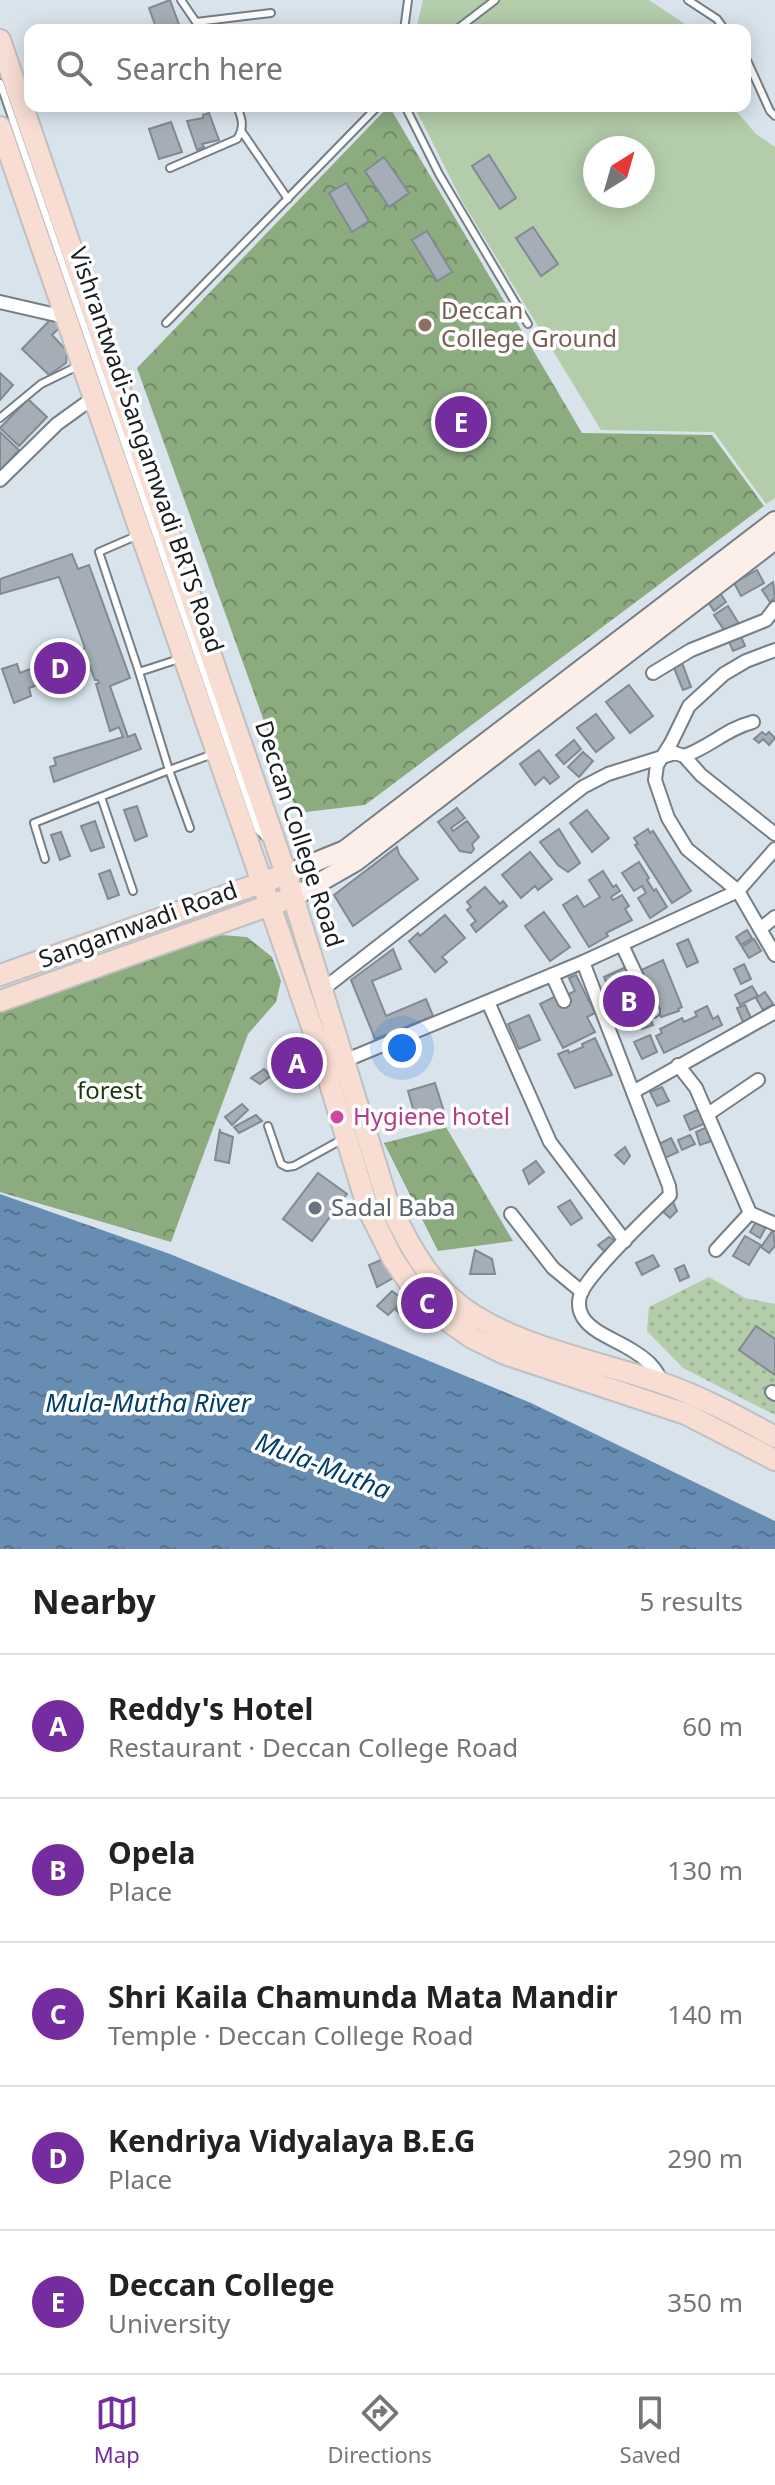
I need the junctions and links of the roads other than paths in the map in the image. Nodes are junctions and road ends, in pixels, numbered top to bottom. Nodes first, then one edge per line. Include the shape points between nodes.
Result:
1 (181, 0) edge
2 (408, 0) edge
3 (495, 0) edge
4 (688, 0) edge
5 (271, 13) dead end
6 (196, 22) joint
7 (405, 24) edge
8 (464, 24) edge
9 (721, 24) edge
10 (0, 40) edge
11 (751, 69) edge
12 (0, 83) edge
13 (24, 110) edge
14 (25, 112) edge
15 (239, 112) edge
16 (372, 112) edge
17 (408, 112) edge
18 (775, 116) edge
19 (0, 127) edge
20 (242, 132) junction
21 (170, 168) dead end
22 (288, 199) junction
23 (0, 302) edge
24 (65, 317) junction
25 (166, 323) dead end
26 (528, 324) dead end
27 (82, 364) junction
28 (93, 398) junction
29 (0, 418) edge
30 (0, 480) edge
31 (775, 521) edge
32 (140, 535) junction
33 (775, 540) edge
34 (775, 608) edge
35 (775, 650) edge
36 (183, 657) junction
37 (139, 672) junction
38 (653, 673) dead end
39 (753, 722) dead end
40 (216, 753) junction
41 (662, 756) junction
42 (684, 756) junction
43 (169, 770) junction
44 (101, 797) junction
45 (190, 828) dead end
46 (258, 830) junction
47 (775, 834) edge
48 (775, 849) edge
49 (279, 852) junction
50 (252, 855) junction
51 (45, 859) dead end
52 (286, 874) junction
53 (262, 883) junction
54 (133, 891) dead end
55 (738, 891) junction
56 (294, 897) junction
57 (269, 906) junction
58 (775, 917) edge
59 (760, 929) junction
60 (622, 945) junction
61 (775, 955) edge
62 (583, 962) junction
63 (0, 975) edge
64 (552, 975) junction
65 (322, 990) junction
66 (0, 1001) edge
67 (564, 1001) dead end
68 (488, 1002) junction
69 (653, 1011) dead end
70 (775, 1012) edge
71 (344, 1061) junction
72 (678, 1065) junction
73 (758, 1080) dead end
74 (633, 1092) junction
75 (708, 1114) junction
76 (268, 1126) dead end
77 (346, 1137) junction
78 (750, 1213) junction
79 (511, 1214) dead end
80 (775, 1224) edge
81 (625, 1241) junction
82 (716, 1250) dead end
83 (582, 1292) junction
84 (658, 1392) junction
85 (775, 1437) edge
86 (775, 1460) edge

1 - 6 lane
2 - 7 lane
3 - 8 lane
4 - 9 lane
5 - 6 lane
10 - 13 main road, Deccan College Road
11 - 18 lane
12 - 46 lane, Vishrantwadi-Sangamwadi BRTS Road
14 - 49 main road, Deccan College Road
15 - 20 lane
16 - 22 lane
17 - 26 lane
19 - 24 main road, Deccan College Road
20 - 21 lane via 237,139
20 - 22 lane
22 - 25 lane
23 - 24 street
24 - 27 main road, Deccan College Road
27 - 28 main road, Deccan College Road
27 - 29 lane via 41,384
28 - 30 street via 57,424
28 - 32 main road, Deccan College Road
31 - 52 street via 345,850
32 - 36 main road, Deccan College Road
32 - 37 lane via 99,552
33 - 56 street via 355,862
34 - 38 street via 766,620 691,650
35 - 41 street via 746,661 707,688 689,706
36 - 37 lane
36 - 40 main road, Deccan College Road
37 - 43 lane
39 - 42 street
40 - 43 lane
40 - 50 main road, Deccan College Road
41 - 42 street
41 - 55 street via 655,780 668,818 687,849
41 - 65 street via 583,787
42 - 47 street
43 - 44 lane
43 - 45 lane
44 - 51 lane via 34,823
44 - 54 lane
46 - 49 lane
46 - 50 lane
48 - 55 street
49 - 52 main road, Deccan College Road
50 - 53 main road, Deccan College Road
52 - 53 main road, Sangamwadi Road
52 - 56 main road, Deccan College Road
53 - 57 main road, Deccan College Road
53 - 63 main road, Sangamwadi Road
55 - 59 street
55 - 60 street
56 - 57 main road, Sangamwadi Road
56 - 65 main road, Deccan College Road
57 - 66 main road, Sangamwadi Road
57 - 77 main road, Deccan College Road
58 - 59 street
59 - 61 street
60 - 62 street
60 - 69 street
62 - 64 street
62 - 74 street
64 - 67 street
64 - 68 street
65 - 71 main road, Deccan College Road
68 - 71 street
68 - 81 street via 550,1142
70 - 72 street
71 - 84 main road, Deccan College Road via 387,1200 429,1275 483,1321
72 - 74 street
72 - 75 street
73 - 75 street
74 - 81 street via 670,1195
75 - 78 street
76 - 77 lane via 281,1164 287,1167
77 - 84 main road, Deccan College Road via 368,1209 393,1259 438,1314 505,1354
78 - 80 street
78 - 82 street
79 - 83 street via 553,1268
81 - 83 street
83 - 84 street via 579,1309 585,1321 646,1358 658,1372
84 - 85 main road, Deccan College Road via 695,1396
84 - 86 main road, Deccan College Road

